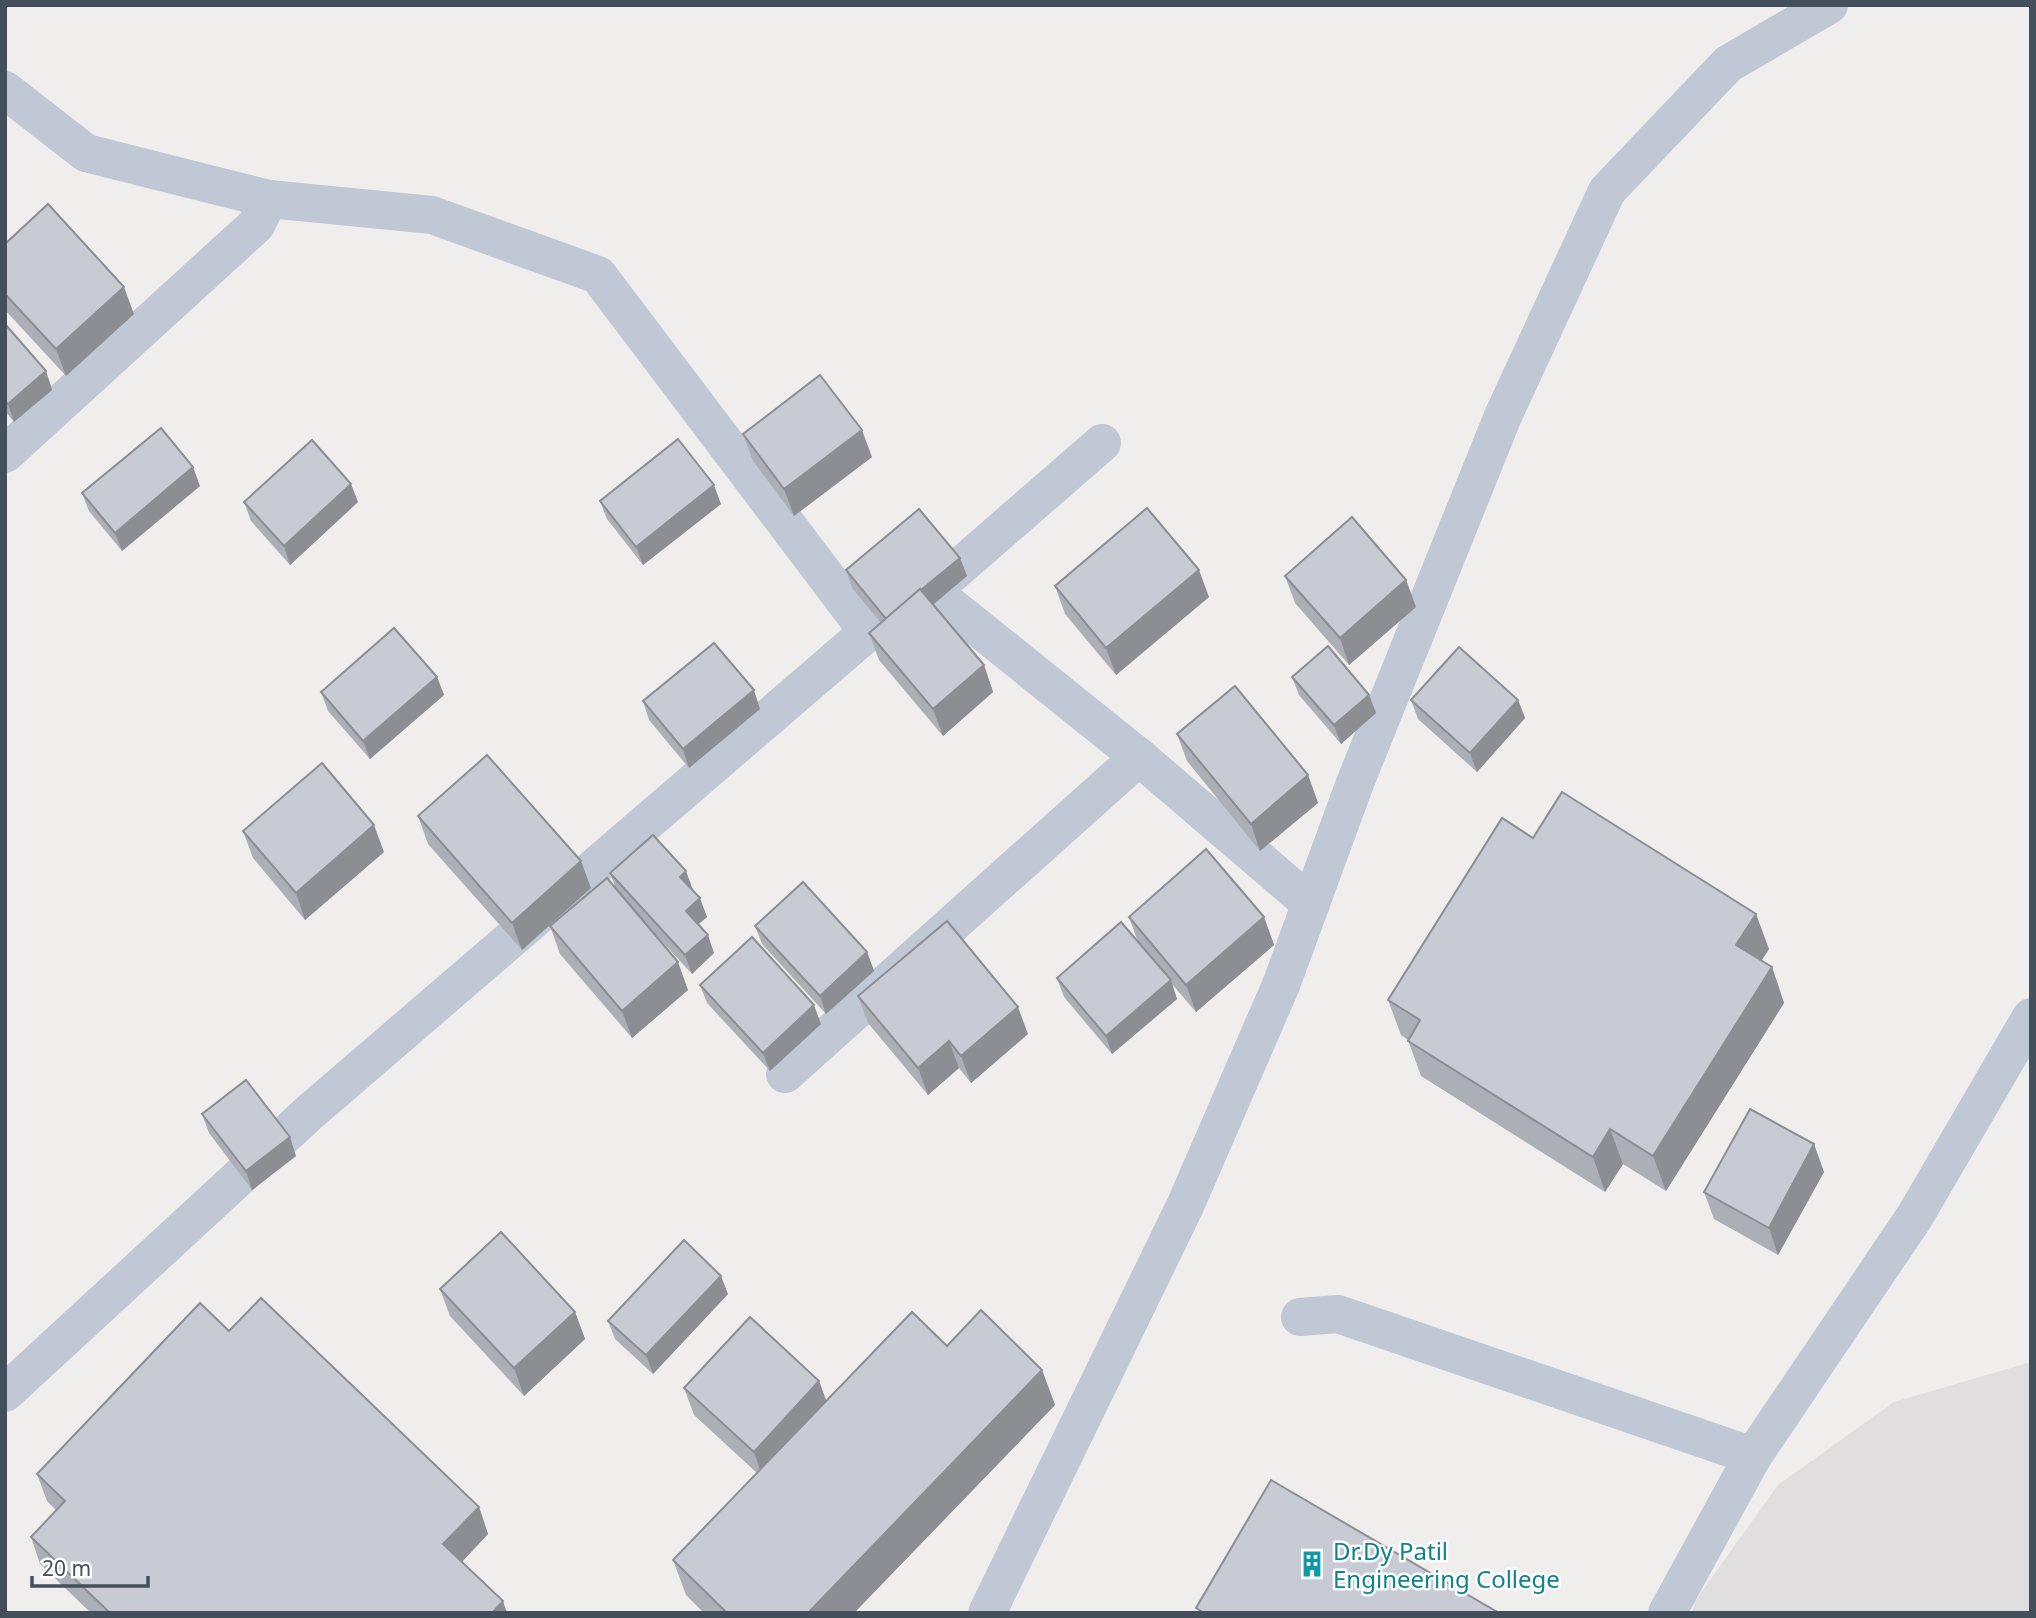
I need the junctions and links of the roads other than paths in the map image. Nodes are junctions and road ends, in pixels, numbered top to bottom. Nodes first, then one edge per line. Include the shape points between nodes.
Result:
1 (1829, 5) edge
2 (5, 90) edge
3 (269, 199) junction
4 (1102, 443) dead end
5 (5, 454) edge
6 (932, 591) junction
7 (868, 632) junction
8 (1139, 757) junction
9 (1311, 904) junction
10 (2031, 1017) edge
11 (785, 1074) dead end
12 (1300, 1317) dead end
13 (5, 1394) edge
14 (1753, 1456) junction
15 (986, 1613) edge
16 (1667, 1613) edge

1 - 9 street via 1728,64 1608,191 1503,416 1354,783
2 - 3 street via 86,153
3 - 5 street via 256,225
3 - 7 street via 432,215 598,275
4 - 6 street
6 - 7 street
6 - 8 street
7 - 13 street via 310,1112
8 - 9 street
8 - 11 street
9 - 15 street via 1281,985 1185,1206
10 - 14 street via 1915,1216
12 - 14 street via 1338,1314
14 - 16 street

